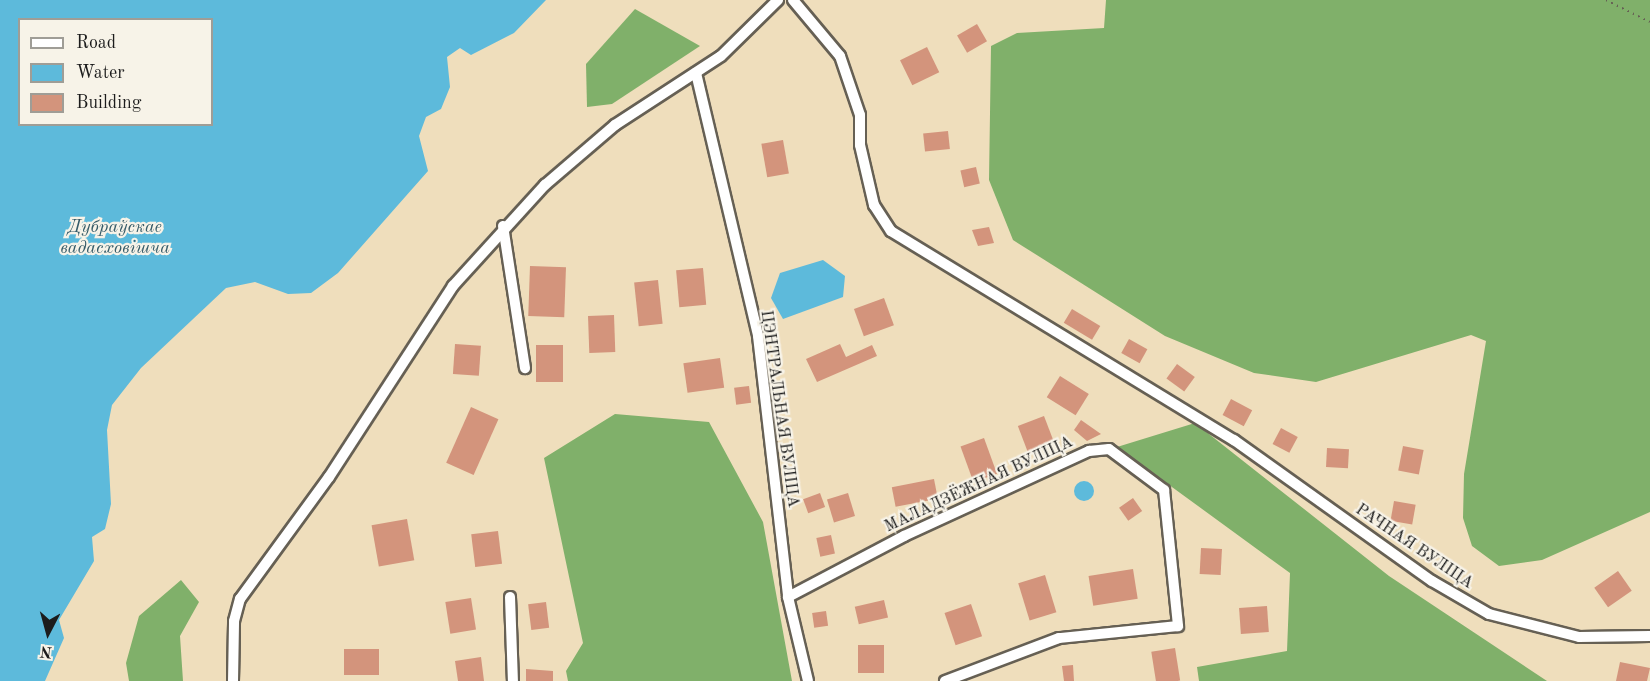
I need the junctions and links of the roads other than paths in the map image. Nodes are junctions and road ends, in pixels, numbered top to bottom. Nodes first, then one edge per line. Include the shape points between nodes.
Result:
1 (778, 0) edge
2 (793, 0) edge
3 (696, 73) junction
4 (503, 226) junction
5 (525, 368) dead end
6 (510, 597) dead end
7 (788, 597) junction
8 (1650, 636) edge
9 (233, 681) edge
10 (513, 681) edge
11 (808, 681) edge
12 (945, 681) edge

1 - 3 street via 722,56
2 - 8 street, РАЧНАЯ ВУЛІЦА via 840,56 860,115 860,145 874,205 891,231 1188,411 1432,581 1489,614 1579,637
3 - 4 street via 615,124
3 - 7 street, ЦЭНТРАЛЬНАЯ ВУЛІЦА via 758,336
4 - 5 street
4 - 9 street via 453,286 329,477 253,577 234,621
6 - 10 street
7 - 11 street, ЦЭНТРАЛЬНАЯ ВУЛІЦА
7 - 12 street, МАЛАДЗЁЖНАЯ ВУЛІЦА via 903,536 1089,451 1109,449 1164,490 1173,544 1178,626 1059,638

